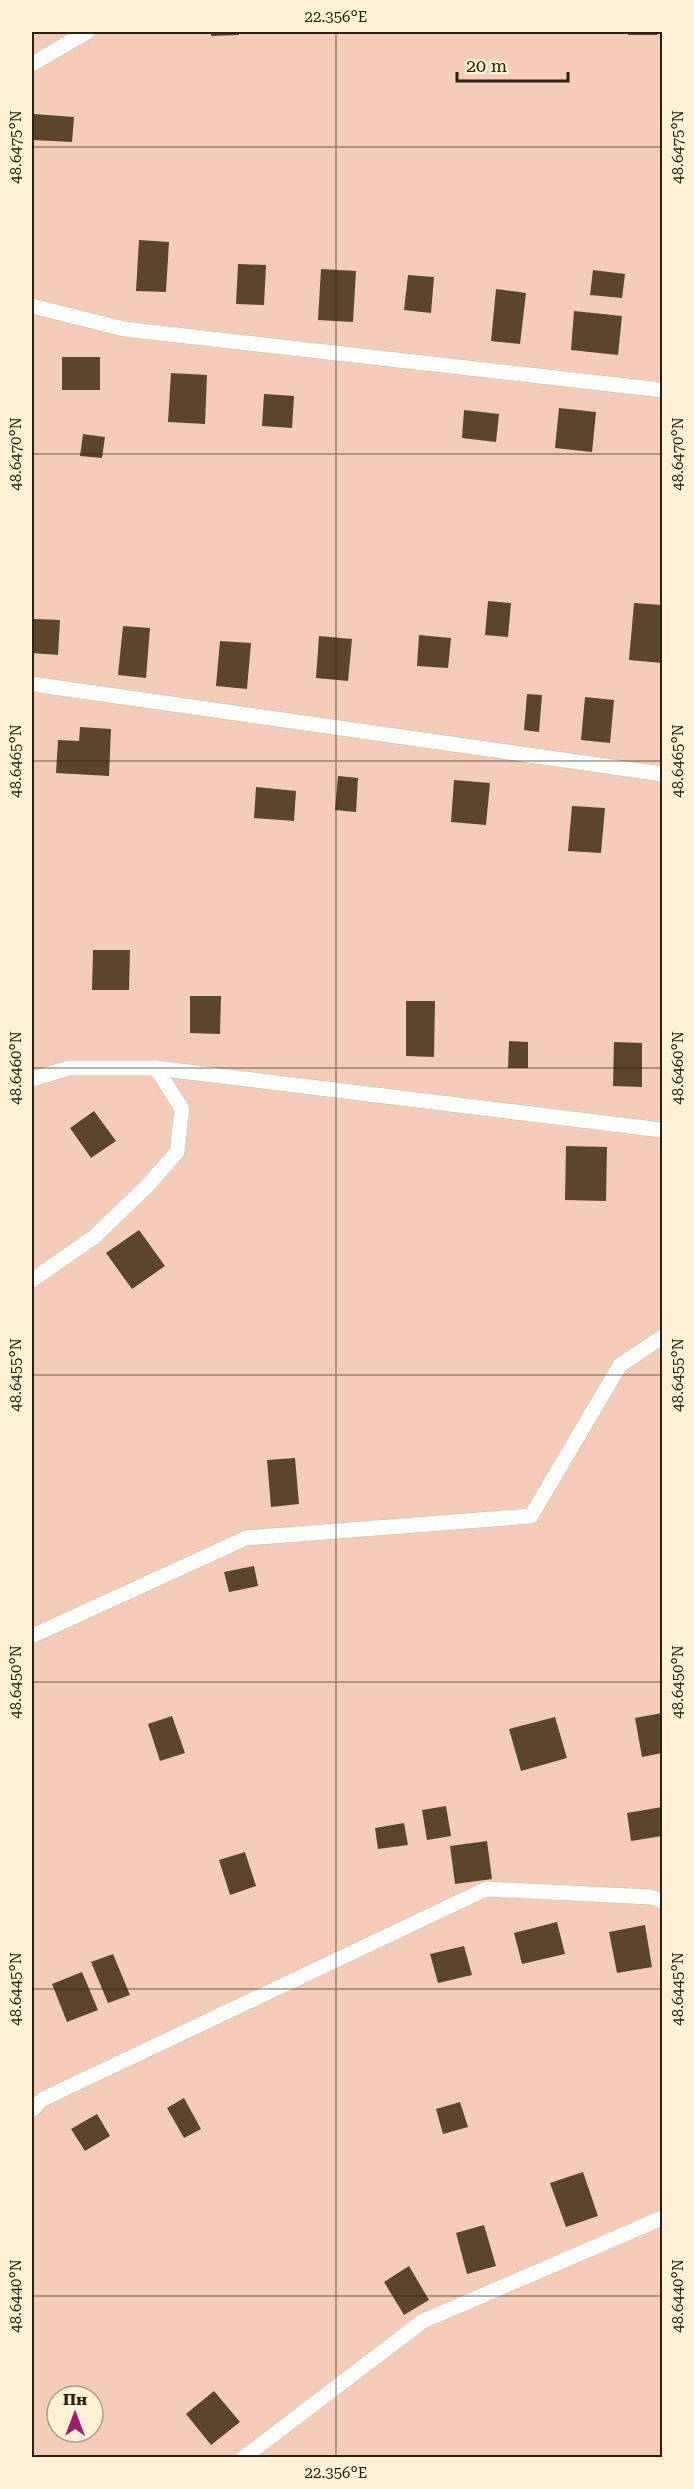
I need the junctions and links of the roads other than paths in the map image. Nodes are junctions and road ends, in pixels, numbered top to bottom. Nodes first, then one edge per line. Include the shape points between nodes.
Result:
1 (87, 32) edge
2 (32, 64) edge
3 (32, 306) edge
4 (663, 390) edge
5 (32, 684) edge
6 (663, 774) edge
7 (156, 1068) junction
8 (32, 1079) edge
9 (663, 1130) edge
10 (32, 1280) edge
11 (663, 1337) edge
12 (32, 1636) edge
13 (663, 1901) edge
14 (32, 2110) edge
15 (663, 2218) edge
16 (243, 2457) edge

1 - 2 lane
3 - 4 lane via 124,329
5 - 6 lane
7 - 8 lane via 69,1068
7 - 9 lane
7 - 10 lane via 182,1109 177,1152 94,1237
11 - 12 lane via 620,1365 531,1516 246,1539
13 - 14 lane via 651,1897 486,1888 44,2098
15 - 16 lane via 423,2321

